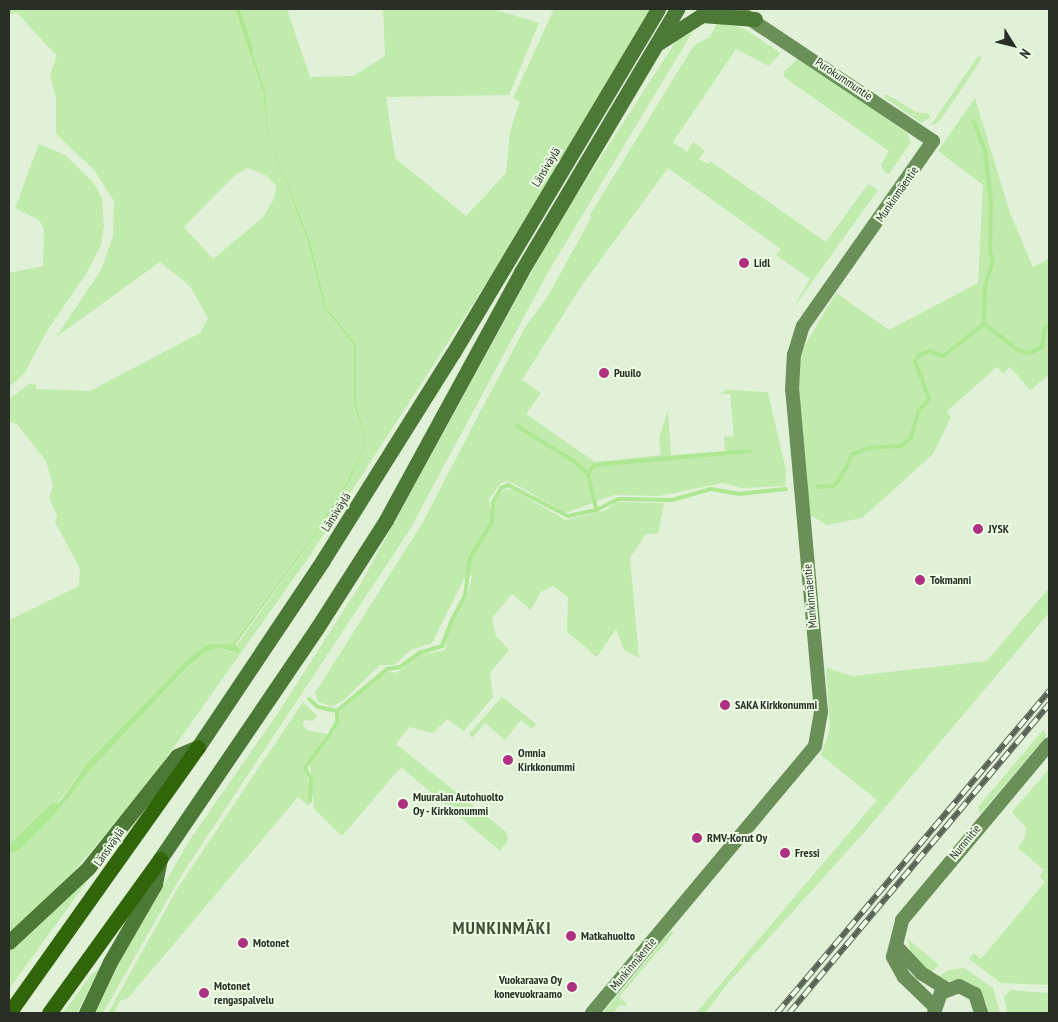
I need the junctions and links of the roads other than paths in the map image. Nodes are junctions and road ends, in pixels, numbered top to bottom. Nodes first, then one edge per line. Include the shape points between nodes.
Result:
1 (658, 9) edge
2 (677, 9) edge
3 (735, 9) edge
4 (751, 14) edge
5 (655, 46) junction
6 (933, 141) joint
7 (1049, 744) edge
8 (198, 747) junction
9 (160, 859) junction
10 (9, 942) edge
11 (897, 947) junction
12 (947, 989) junction
13 (934, 1011) edge
14 (9, 1013) edge
15 (49, 1013) edge
16 (86, 1013) edge
17 (592, 1013) edge
18 (981, 1013) edge

1 - 8 main road, Länsiväylä via 443,369 323,560
2 - 5 main road
3 - 4 street, Purokummuntie
4 - 5 main road via 702,15
4 - 6 street, Purokummuntie
5 - 9 main road via 506,298 386,520
6 - 17 street, Munkinmäentie via 803,326 794,355 792,390 821,712 815,746
7 - 11 street, Nummitie via 908,911 899,928
8 - 10 main road via 176,756 88,868
8 - 14 highway, Länsiväylä
9 - 15 highway
9 - 16 main road via 155,884 110,962
11 - 12 street via 921,974
11 - 13 street, Nummitie via 893,957 897,968
12 - 13 street
12 - 18 street via 958,986 970,990 978,998

